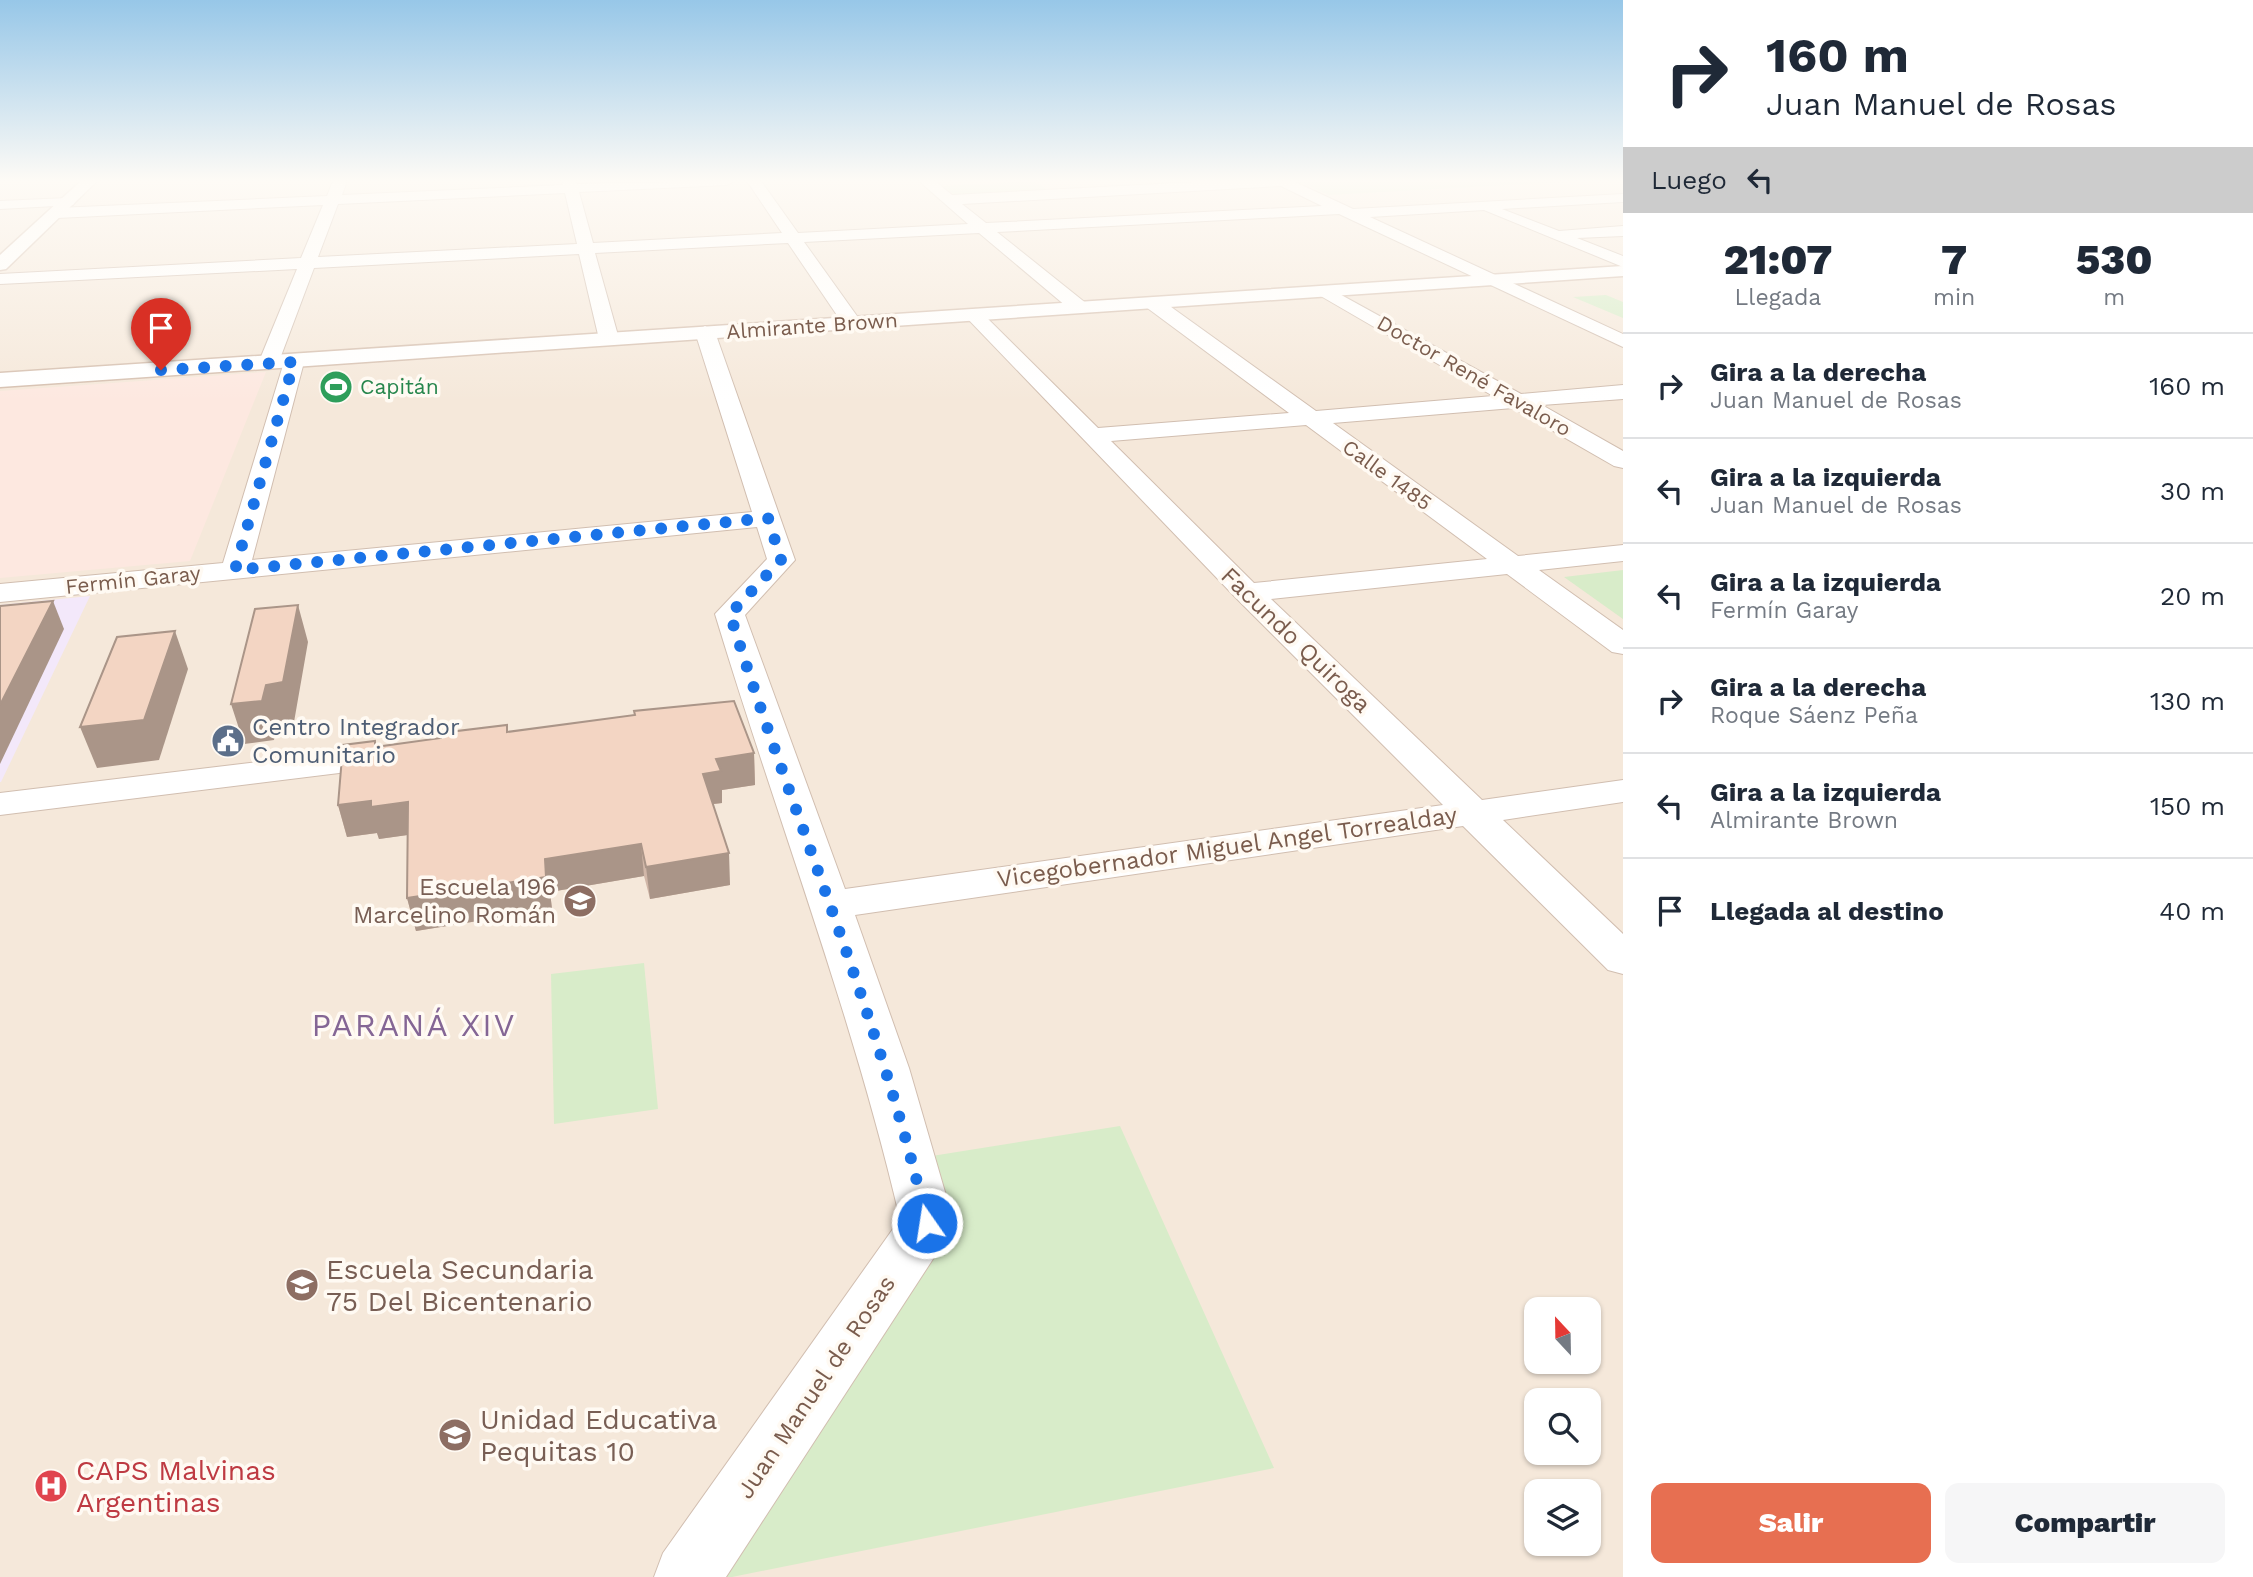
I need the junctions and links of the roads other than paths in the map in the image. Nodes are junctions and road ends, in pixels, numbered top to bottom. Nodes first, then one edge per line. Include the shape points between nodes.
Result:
1 (310, 255) edge
2 (482, 255) edge
3 (588, 255) edge
4 (804, 255) edge
5 (1015, 255) edge
6 (1438, 255) edge
7 (1604, 255) edge
8 (1623, 262) edge
9 (306, 264) junction
10 (1623, 271) edge
11 (0, 279) edge
12 (1492, 280) junction
13 (1325, 291) junction
14 (1153, 303) junction
15 (1080, 308) junction
16 (974, 316) junction
17 (852, 323) junction
18 (705, 332) junction
19 (609, 339) junction
20 (1623, 341) edge
21 (294, 362) junction
22 (268, 364) junction
23 (0, 380) edge
24 (1623, 392) edge
25 (1516, 401) junction
26 (1308, 418) junction
27 (1092, 436) junction
28 (1623, 461) edge
29 (768, 518) junction
30 (1623, 554) edge
31 (1510, 565) junction
32 (235, 570) junction
33 (0, 593) edge
34 (1247, 593) junction
35 (1623, 645) edge
36 (421, 753) edge
37 (1623, 791) edge
38 (0, 804) edge
39 (1475, 812) junction
40 (832, 905) junction
41 (1623, 959) edge
42 (687, 1577) edge

1 - 9 street
2 - 9 street
3 - 19 street
4 - 17 street
5 - 15 street
6 - 12 street
7 - 8 street
9 - 11 street
9 - 22 street
10 - 12 main road, Almirante Brown
12 - 13 main road, Almirante Brown
12 - 20 street
13 - 14 main road, Almirante Brown
13 - 25 street, Doctor René Favaloro
14 - 15 main road, Almirante Brown
14 - 26 street, Calle 1485
15 - 16 main road, Almirante Brown
16 - 17 main road, Almirante Brown
16 - 27 street, Facundo Quiroga
17 - 18 main road, Almirante Brown
18 - 19 main road, Almirante Brown
18 - 29 street, Juan Manuel de Rosas
19 - 21 main road, Almirante Brown
21 - 22 main road, Almirante Brown
21 - 32 street
22 - 23 main road, Almirante Brown
24 - 25 street
25 - 26 street
25 - 28 street, Doctor René Favaloro
26 - 27 street
26 - 31 street, Calle 1485
27 - 34 street, Facundo Quiroga
29 - 32 street, Fermín Garay
29 - 40 street, Juan Manuel de Rosas via 781,560 730,614 747,715
30 - 31 street
31 - 34 street
31 - 35 street, Calle 1485
32 - 33 street, Fermín Garay
34 - 39 street, Facundo Quiroga
36 - 38 street
37 - 39 street, Vicegobernador Miguel Angel Torrealday
39 - 40 street, Vicegobernador Miguel Angel Torrealday
39 - 41 street, Facundo Quiroga
40 - 42 street, Juan Manuel de Rosas via 913,1159 927,1223

